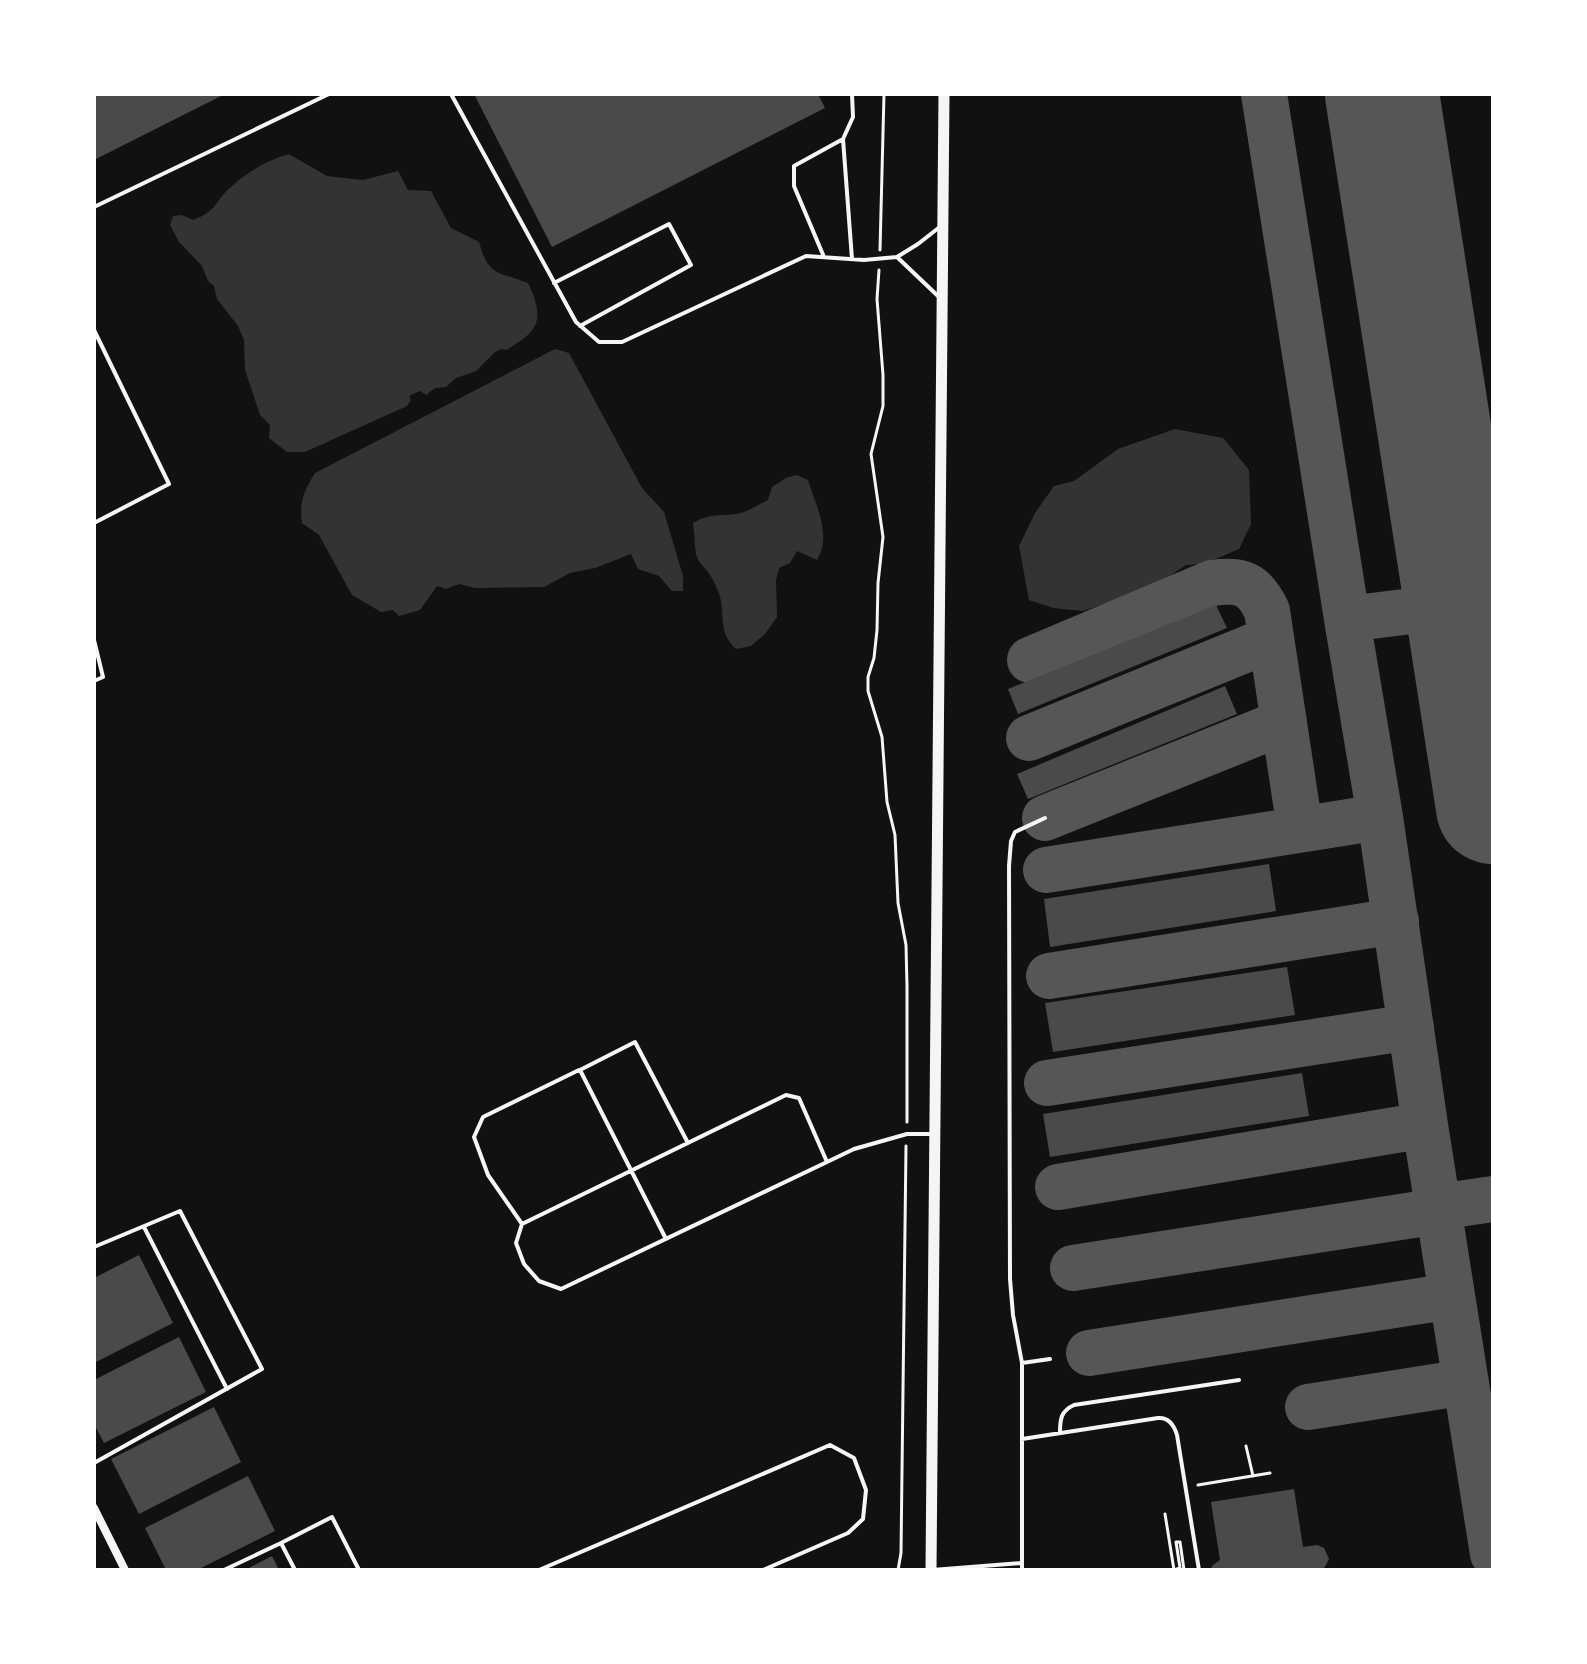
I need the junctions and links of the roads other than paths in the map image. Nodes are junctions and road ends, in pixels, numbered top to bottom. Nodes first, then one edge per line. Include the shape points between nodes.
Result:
1 (329, 94) edge
2 (451, 94) edge
3 (852, 94) edge
4 (944, 94) edge
5 (843, 139) junction
6 (94, 207) edge
7 (943, 224) junction
8 (824, 257) junction
9 (897, 257) junction
10 (852, 259) junction
11 (554, 283) junction
12 (942, 300) junction
13 (580, 326) junction
14 (94, 330) edge
15 (94, 523) edge
16 (94, 640) edge
17 (94, 681) edge
18 (1045, 818) dead end
19 (580, 1070) junction
20 (935, 1134) junction
21 (688, 1143) junction
22 (827, 1162) junction
23 (632, 1171) junction
24 (522, 1224) junction
25 (144, 1226) junction
26 (666, 1239) junction
27 (94, 1247) edge
28 (1050, 1359) dead end
29 (1022, 1363) junction
30 (1239, 1380) dead end
31 (227, 1389) junction
32 (1060, 1432) junction
33 (1022, 1439) junction
34 (94, 1463) edge
35 (94, 1508) edge
36 (281, 1543) junction
37 (1022, 1563) junction
38 (125, 1570) edge
39 (224, 1570) edge
40 (295, 1570) edge
41 (359, 1570) edge
42 (539, 1570) edge
43 (763, 1570) edge
44 (931, 1570) edge
45 (1022, 1570) edge
46 (1199, 1570) edge

1 - 6 lane
2 - 11 lane
3 - 5 lane via 853,117
4 - 7 main road
5 - 8 lane via 794,166 794,186
5 - 10 lane
7 - 9 lane
7 - 12 main road
8 - 10 lane
8 - 13 lane via 806,256 622,342 599,342
9 - 10 lane
9 - 12 lane
11 - 13 lane
11 - 13 lane via 669,224 691,265
12 - 20 main road
14 - 15 lane via 169,484
16 - 17 lane via 103,677
18 - 29 lane via 1015,832 1009,866 1010,1279
19 - 21 lane via 635,1042
19 - 23 lane
19 - 24 lane via 483,1117 474,1137 488,1175
20 - 22 lane via 907,1134
20 - 44 main road
21 - 22 lane via 786,1095 799,1098
21 - 23 lane
22 - 26 lane
23 - 24 lane
23 - 26 lane
24 - 26 lane via 516,1243 524,1264 539,1281 561,1289
25 - 27 lane
25 - 31 lane
25 - 31 lane via 180,1211 262,1369
28 - 29 lane
29 - 33 lane
30 - 32 lane via 1074,1405 1063,1414
31 - 34 lane
32 - 33 lane
32 - 46 lane via 1158,1418 1170,1421 1180,1447
33 - 37 lane
35 - 38 street
36 - 39 lane
36 - 40 lane
36 - 41 lane via 332,1517
37 - 44 lane
37 - 45 lane
42 - 43 lane via 830,1445 854,1458 866,1490 863,1519 848,1533

